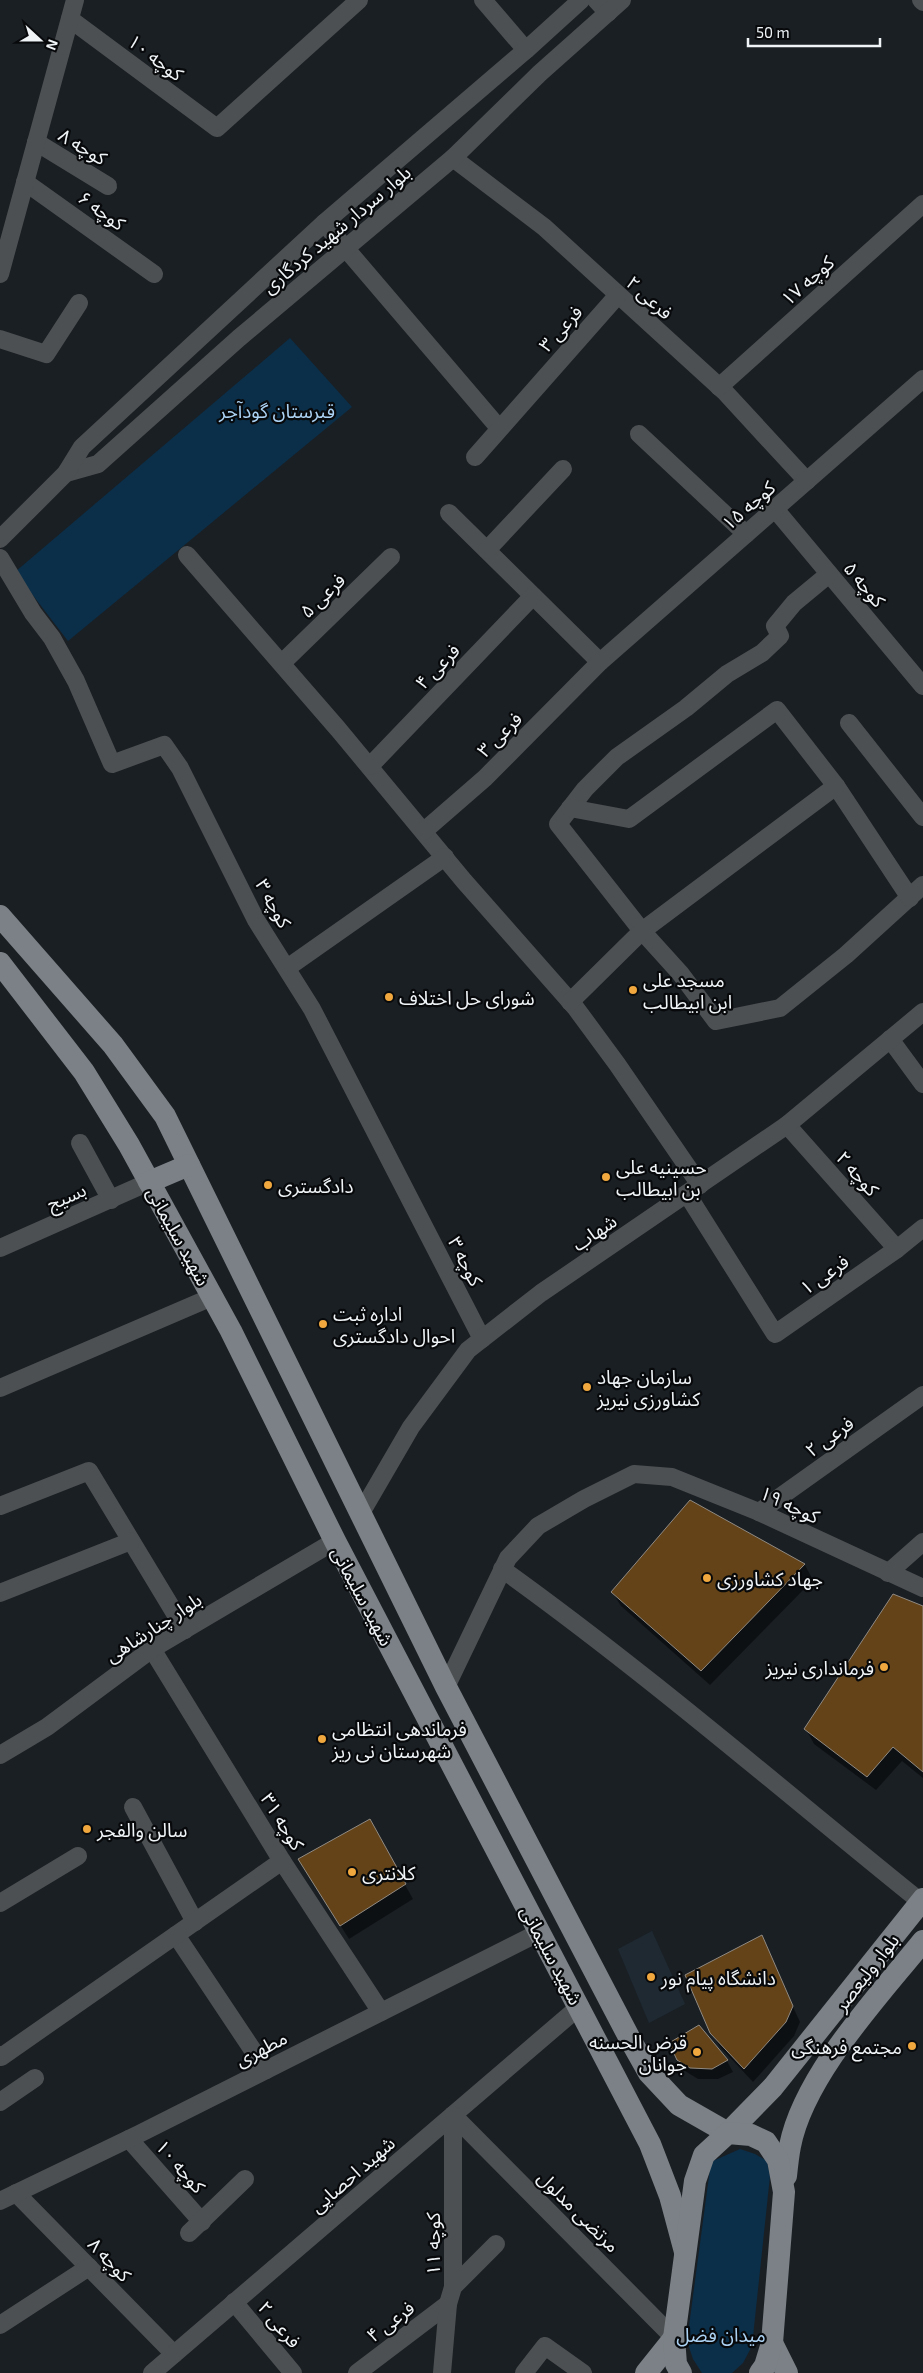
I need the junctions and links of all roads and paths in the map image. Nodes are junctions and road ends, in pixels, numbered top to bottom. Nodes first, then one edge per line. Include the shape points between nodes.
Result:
1 (75, 0) edge
2 (359, 0) edge
3 (483, 0) edge
4 (581, 0) edge
5 (622, 0) edge
6 (602, 6) edge
7 (70, 19) junction
8 (526, 50) junction
9 (36, 142) junction
10 (452, 158) junction
11 (25, 182) junction
12 (108, 186) dead end
13 (923, 204) edge
14 (324, 223) junction
15 (346, 247) junction
16 (0, 274) edge
17 (154, 274) dead end
18 (617, 296) junction
19 (79, 303) dead end
20 (0, 339) edge
21 (923, 379) edge
22 (719, 387) junction
23 (499, 428) junction
24 (640, 434) dead end
25 (475, 458) dead end
26 (563, 469) dead end
27 (66, 473) junction
28 (806, 481) junction
29 (775, 509) junction
30 (449, 513) dead end
31 (746, 534) junction
32 (0, 539) edge
33 (487, 550) junction
34 (187, 555) dead end
35 (391, 557) dead end
36 (0, 558) edge
37 (829, 574) junction
38 (533, 596) junction
39 (600, 662) junction
40 (282, 663) junction
41 (923, 686) edge
42 (849, 723) dead end
43 (370, 766) junction
44 (836, 786) junction
45 (570, 808) junction
46 (923, 817) edge
47 (424, 831) junction
48 (444, 857) junction
49 (923, 885) edge
50 (910, 898) junction
51 (0, 916) edge
52 (642, 931) junction
53 (0, 963) edge
54 (287, 968) junction
55 (570, 1002) junction
56 (923, 1012) edge
57 (890, 1039) junction
58 (923, 1084) edge
59 (787, 1125) junction
60 (80, 1143) dead end
61 (189, 1165) junction
62 (149, 1182) junction
63 (693, 1190) junction
64 (110, 1200) junction
65 (923, 1228) edge
66 (0, 1248) edge
67 (897, 1249) junction
68 (212, 1298) junction
69 (482, 1339) junction
70 (0, 1388) edge
71 (923, 1395) edge
72 (0, 1506) edge
73 (759, 1512) junction
74 (361, 1513) junction
75 (131, 1541) junction
76 (335, 1541) junction
77 (923, 1542) edge
78 (502, 1569) junction
79 (888, 1573) junction
80 (923, 1588) edge
81 (0, 1594) edge
82 (185, 1630) junction
83 (152, 1649) junction
84 (446, 1687) junction
85 (418, 1702) junction
86 (0, 1755) edge
87 (133, 1808) dead end
88 (78, 1856) dead end
89 (282, 1861) junction
90 (922, 1901) edge
91 (0, 1903) edge
92 (195, 1922) junction
93 (540, 1932) junction
94 (176, 1935) junction
95 (920, 1953) edge
96 (580, 2006) junction
97 (382, 2012) junction
98 (1, 2056) edge
99 (266, 2070) junction
100 (35, 2078) dead end
101 (0, 2102) edge
102 (453, 2114) junction
103 (728, 2133) junction
104 (129, 2138) junction
105 (245, 2179) dead end
106 (784, 2192) junction
107 (16, 2193) junction
108 (0, 2201) edge
109 (496, 2244) dead end
110 (685, 2252) junction
111 (89, 2267) junction
112 (453, 2287) junction
113 (234, 2302) junction
114 (448, 2304) junction
115 (0, 2325) edge
116 (674, 2338) junction
117 (772, 2343) junction
118 (174, 2354) junction
119 (152, 2373) edge
120 (293, 2373) edge
121 (357, 2373) edge
122 (442, 2373) edge
123 (524, 2373) edge
124 (583, 2373) edge
125 (646, 2373) edge
126 (681, 2373) edge
127 (760, 2373) edge
128 (787, 2373) edge

1 - 7 street
2 - 7 street, کوچه ۱۰ via 217,128
3 - 8 street
4 - 8 street, بلوار سردار شهید کردگاری
5 - 6 street, بلوار سردار شهید کردگاری
6 - 10 street, بلوار سردار شهید کردگاری via 540,73
7 - 9 street
8 - 14 street, بلوار سردار شهید کردگاری
9 - 11 street
9 - 12 street, کوچه ۸
10 - 15 street, بلوار سردار شهید کردگاری
10 - 18 street, فرعی ۲ via 544,227
11 - 16 street
11 - 17 street, کوچه ۶
13 - 22 street, کوچه ۱۷
14 - 15 street
14 - 27 street, بلوار سردار شهید کردگاری via 82,447
15 - 23 street
15 - 27 street, بلوار سردار شهید کردگاری via 98,464
18 - 22 street, فرعی ۲
18 - 23 street, فرعی ۳
19 - 20 street via 46,354
21 - 28 street, کوچه ۱۵
22 - 28 street, فرعی ۲
23 - 25 street, فرعی ۳
24 - 31 street
26 - 33 street
27 - 32 street, بلوار سردار شهید کردگاری
28 - 29 street, کوچه ۱۵
29 - 31 street, کوچه ۱۵
29 - 37 street, کوچه ۵
30 - 33 street
31 - 39 street, کوچه ۱۵
33 - 38 street
34 - 40 street
35 - 40 street, فرعی ۵
36 - 54 street, کوچه ۳ via 76,681 112,764 164,745 180,768 256,920
37 - 41 street, کوچه ۵
37 - 45 street via 794,603 775,626 780,636 762,653 727,674 617,757
38 - 39 street
38 - 43 street, فرعی ۴
39 - 47 street, فرعی ۳ via 485,778
40 - 43 street
42 - 46 street
43 - 47 street
44 - 45 street via 777,710 629,819
44 - 50 street
44 - 52 street
45 - 52 street via 558,824
47 - 48 street
48 - 54 street
48 - 55 street
49 - 50 street
50 - 52 street via 780,1008 716,1021 680,973
51 - 61 main road, شهید سلیمانی via 113,1044 165,1116
52 - 55 street
53 - 62 main road, شهید سلیمانی via 84,1072
54 - 69 street, کوچه ۳ via 312,1009
55 - 63 street via 617,1064
56 - 57 street, شهاب
57 - 58 street
57 - 59 street, شهاب
59 - 63 street, شهاب
59 - 67 street, کوچه ۲
60 - 64 street
61 - 62 main road
61 - 74 main road, شهید سلیمانی
62 - 64 street, بسیج
62 - 68 main road, شهید سلیمانی
63 - 67 street, فرعی ۱ via 775,1334
63 - 69 street, شهاب via 541,1293
64 - 66 street, بسیج
65 - 67 street
68 - 70 street
68 - 76 main road, شهید سلیمانی
69 - 74 street, شهاب via 468,1350 411,1427
71 - 73 street, فرعی ۲
72 - 75 street via 89,1471
73 - 78 street, کوچه ۱۹ via 672,1477 634,1474 584,1498 538,1526
73 - 79 street, کوچه ۱۹
74 - 84 main road, شهید سلیمانی
75 - 81 street
75 - 82 street
76 - 82 street, بلوار چنارشاهی
76 - 85 main road, شهید سلیمانی
77 - 79 street
78 - 84 street
78 - 90 street via 681,1706
79 - 80 street, کوچه ۱۹
82 - 83 street, بلوار چنارشاهی
83 - 86 street, بلوار چنارشاهی via 47,1727
83 - 89 street, کوچه ۳۱
84 - 85 main road
84 - 103 main road, شهید سلیمانی via 649,2073 679,2105
85 - 93 main road, شهید سلیمانی
87 - 92 street
88 - 91 street
89 - 92 street
89 - 97 street, کوچه ۳۱
90 - 103 main road, بلوار ولیعصر via 773,2087
92 - 94 street
93 - 96 main road, شهید سلیمانی
93 - 97 street, مطهری
94 - 98 street
94 - 99 street
95 - 106 main road, بلوار ولیعصر via 853,2028 818,2076 790,2145
96 - 102 street, شهید احصایی
96 - 110 main road, شهید سلیمانی via 650,2144 670,2196
97 - 99 street, مطهری
99 - 104 street, مطهری
100 - 101 street
102 - 112 street, کوچه ۱۱
102 - 113 street, شهید احصایی
102 - 116 street, مرتضی مدلول
103 - 106 main road via 751,2135 766,2142 778,2160
103 - 110 main road via 711,2147 701,2164 695,2181
104 - 105 street, کوچه ۱۰ via 195,2228
104 - 107 street, مطهری
106 - 117 main road
107 - 108 street, مطهری
107 - 111 street, کوچه ۸
109 - 112 street
110 - 116 main road
111 - 115 street
111 - 118 street, کوچه ۸
112 - 114 street, کوچه ۱۱
113 - 118 street, شهید احصایی
113 - 120 street, فرعی ۲
114 - 121 street, فرعی ۴
114 - 122 street, کوچه ۱۱
116 - 125 main road
116 - 126 main road via 676,2364
117 - 127 main road
117 - 128 main road
118 - 119 street, شهید احصایی
123 - 124 street via 545,2346

